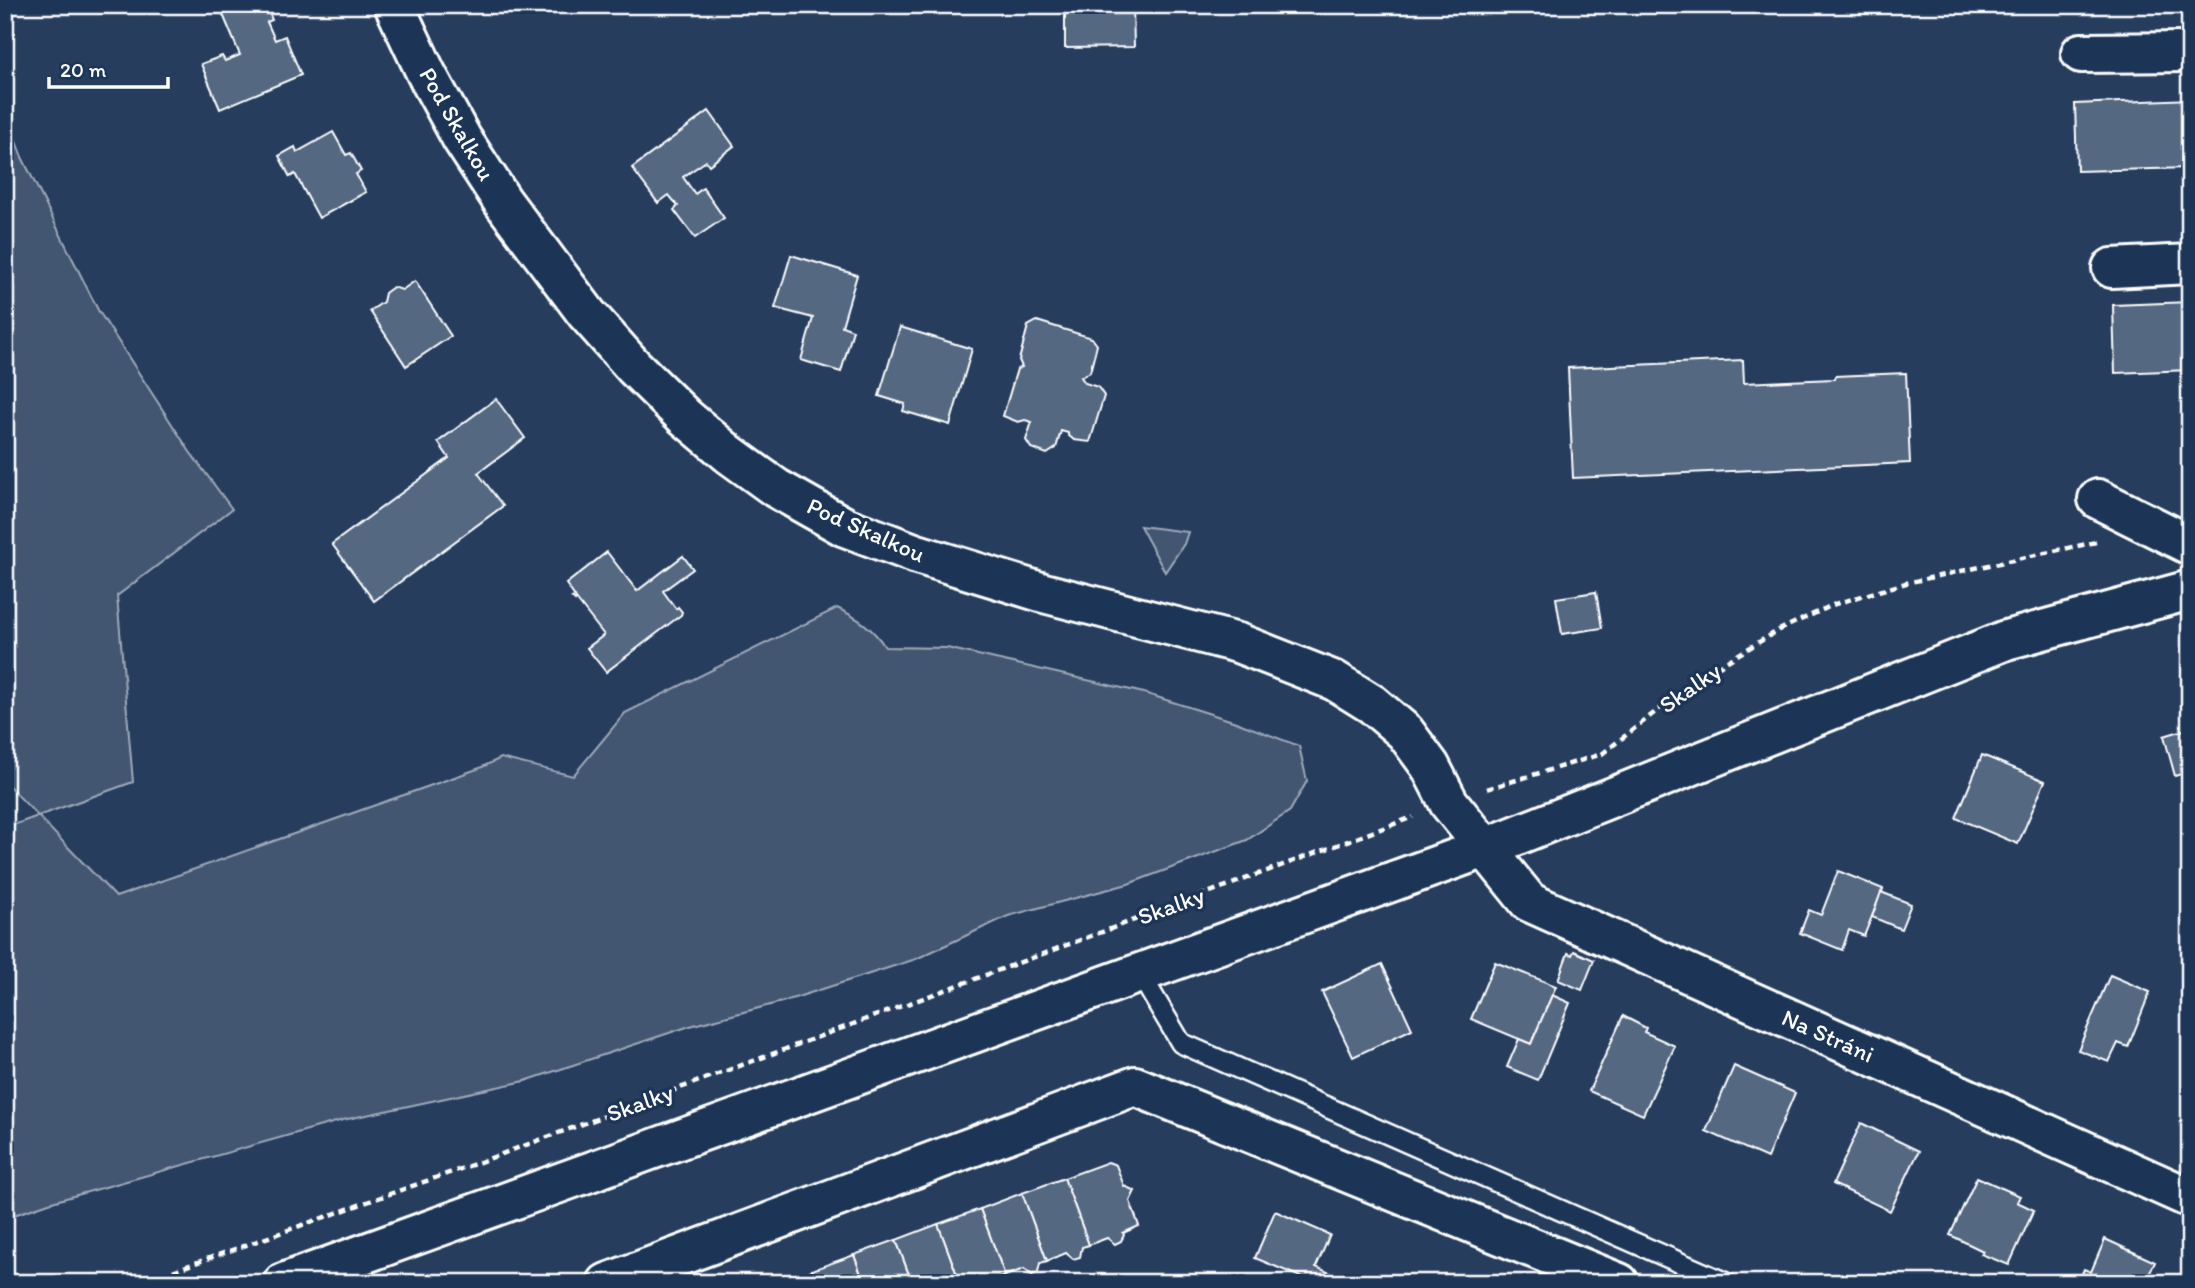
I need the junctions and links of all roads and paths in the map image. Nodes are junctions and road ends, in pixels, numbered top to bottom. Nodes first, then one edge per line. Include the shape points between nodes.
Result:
1 (394, 5) edge
2 (2190, 52) edge
3 (2081, 53) dead end
4 (2190, 264) edge
5 (2112, 268) dead end
6 (2098, 499) dead end
7 (2174, 537) edge
8 (2190, 590) edge
9 (1449, 803) junction
10 (1485, 848) junction
11 (1139, 972) junction
12 (2190, 1198) edge
13 (139, 1283) edge
14 (283, 1283) edge
15 (607, 1283) edge
16 (1619, 1283) edge
17 (1726, 1283) edge

1 - 9 street, Pod Skalkou via 462,139 543,258 634,367 729,454 776,488 845,527 916,554 1238,643 1335,681 1405,732 1430,765
2 - 3 street
4 - 5 street
6 - 7 street
7 - 9 path, Skalky via 1906,583 1835,604 1779,630 1696,680 1602,754
8 - 10 street, Skalky via 2006,640
9 - 10 street, Pod Skalkou
9 - 13 path, Skalky via 480,1162
10 - 11 street, Skalky
10 - 12 street, Na Stráni via 1529,902
11 - 14 street, Skalky
11 - 17 lane via 1181,1043
15 - 16 street via 1135,1086

